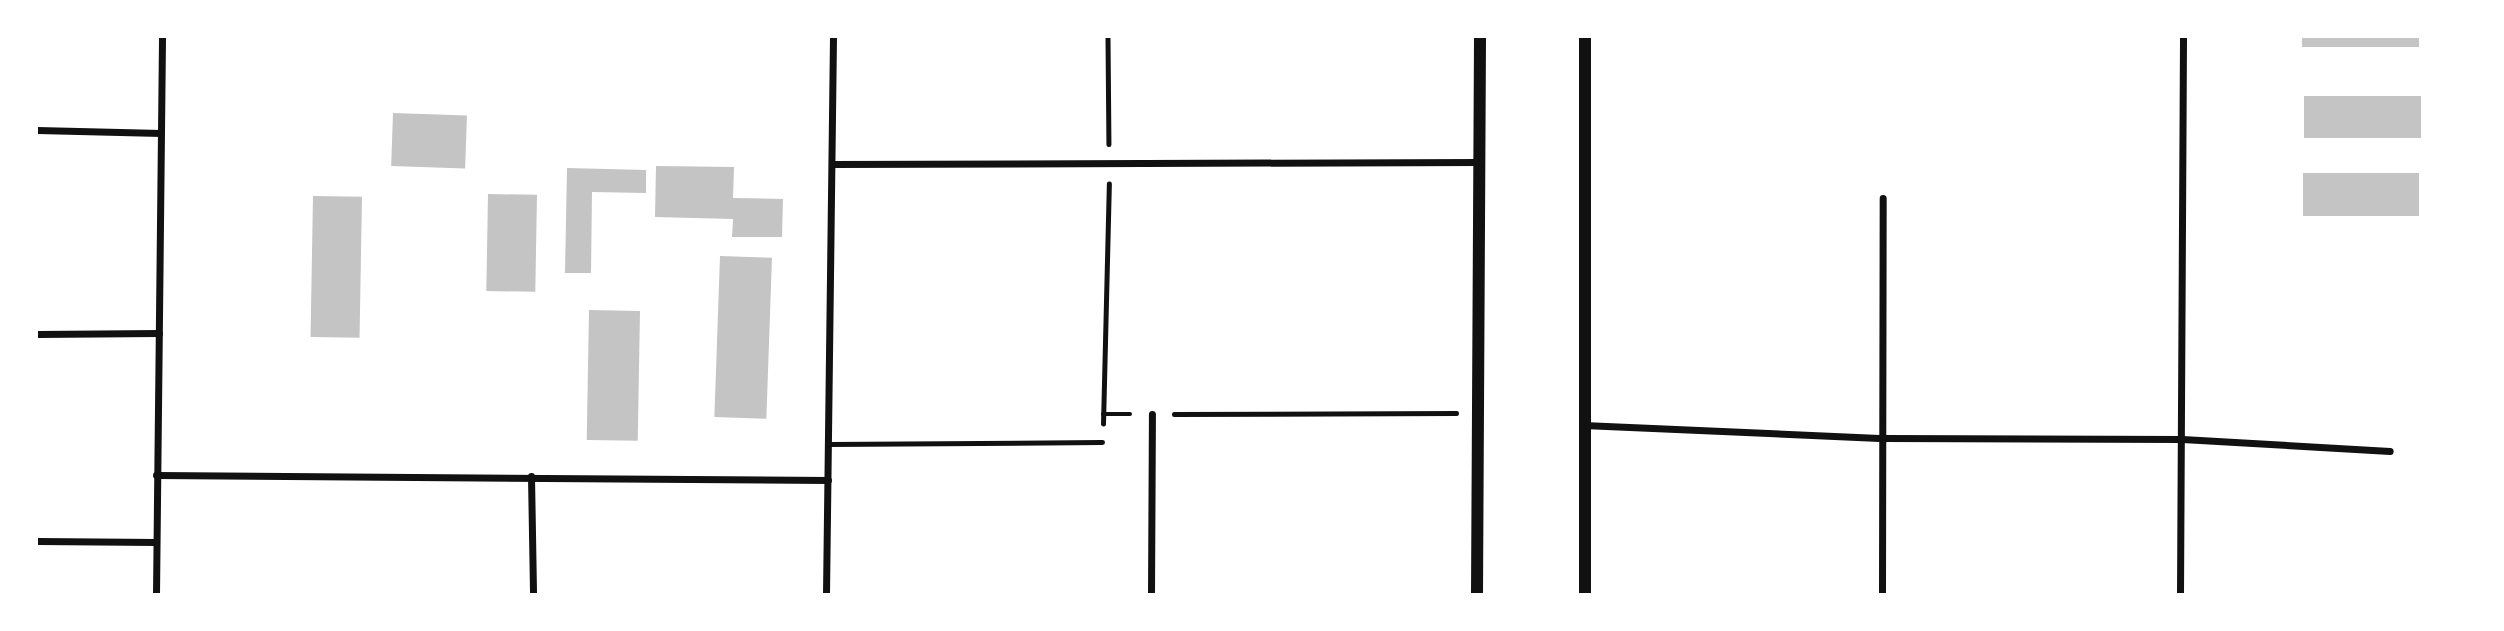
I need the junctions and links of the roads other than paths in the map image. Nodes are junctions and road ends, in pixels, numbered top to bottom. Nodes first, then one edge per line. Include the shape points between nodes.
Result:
1 (162, 37) edge
2 (833, 37) edge
3 (1480, 37) edge
4 (1585, 37) edge
5 (2183, 37) edge
6 (37, 130) edge
7 (161, 134) junction
8 (1479, 162) junction
9 (832, 164) junction
10 (1883, 198) dead end
11 (159, 333) junction
12 (37, 334) edge
13 (1152, 414) road end
14 (1582, 425) junction
15 (1885, 438) junction
16 (2182, 439) junction
17 (1102, 442) road end
18 (829, 444) junction
19 (2390, 451) dead end
20 (156, 475) junction
21 (531, 476) junction
22 (828, 480) junction
23 (37, 541) edge
24 (156, 542) junction
25 (156, 594) edge
26 (533, 594) edge
27 (826, 594) edge
28 (1152, 594) edge
29 (1477, 594) edge
30 (1585, 594) edge
31 (1882, 594) edge
32 (2180, 594) edge

1 - 7 street
2 - 9 street
3 - 8 street
4 - 14 street
5 - 16 street
6 - 7 street
7 - 11 street
8 - 9 street
8 - 29 street
9 - 18 street
10 - 15 street
11 - 12 street
11 - 20 street
13 - 28 street
14 - 15 street
14 - 30 street
15 - 16 street
15 - 31 street
16 - 19 street
16 - 32 street
17 - 18 lane
18 - 22 street
20 - 21 street
20 - 24 street
21 - 22 street
21 - 26 street
22 - 27 street
23 - 24 street
24 - 25 street

